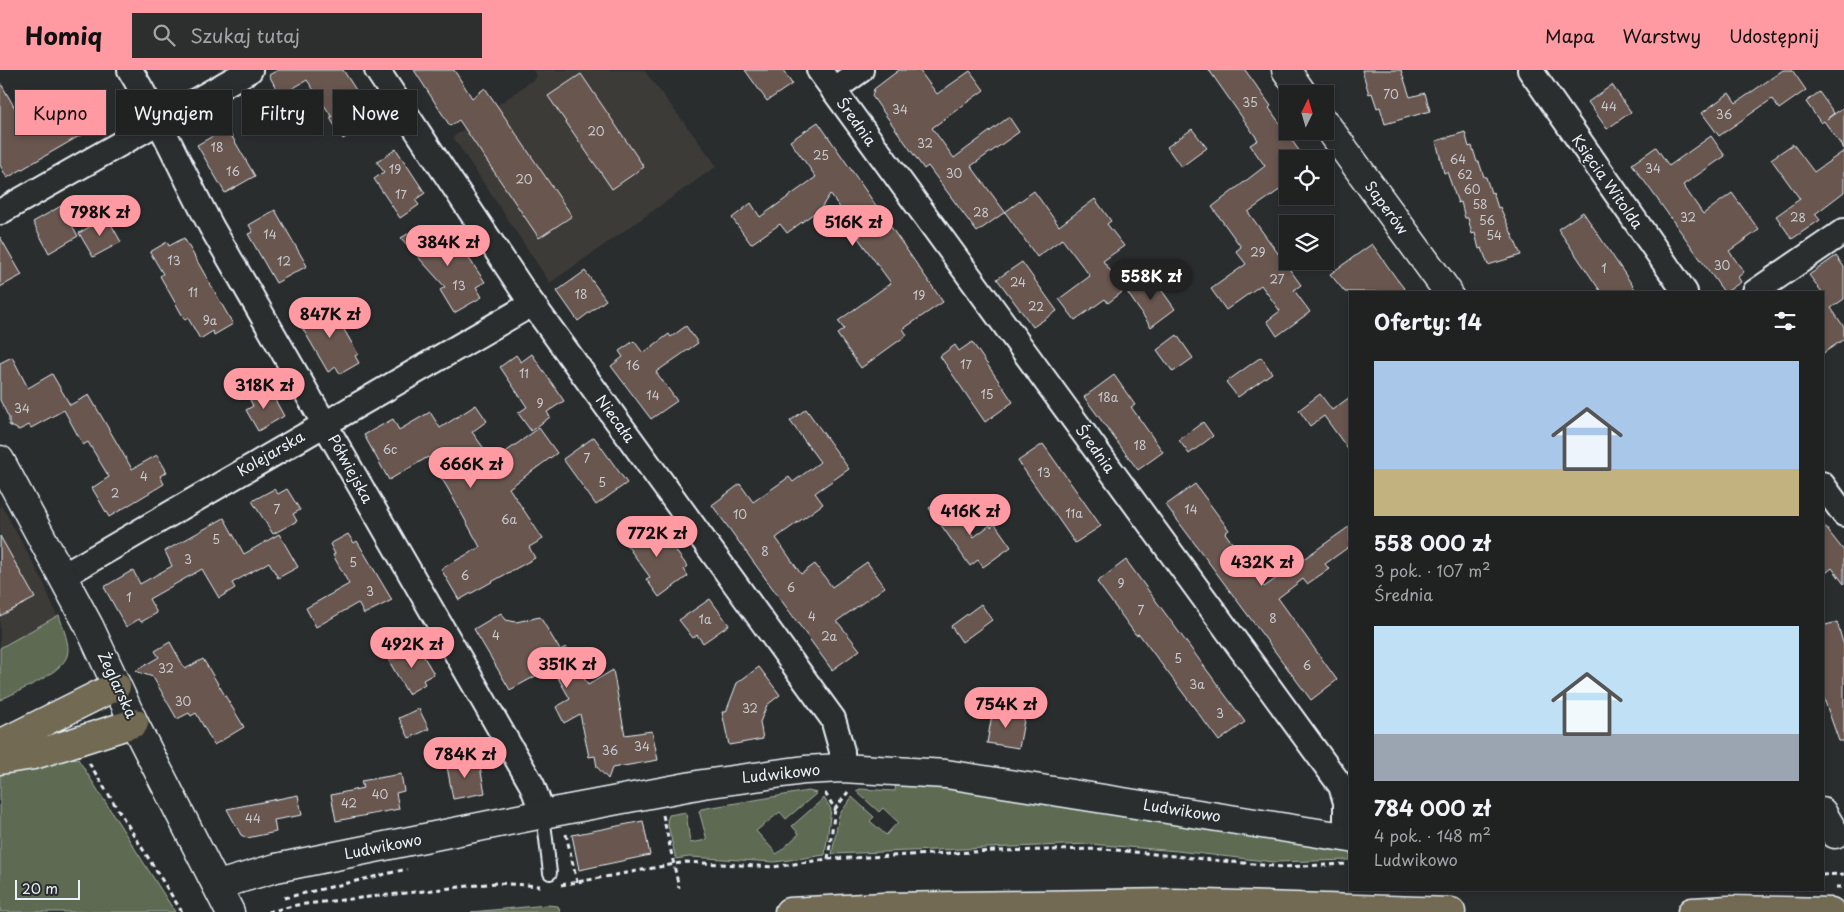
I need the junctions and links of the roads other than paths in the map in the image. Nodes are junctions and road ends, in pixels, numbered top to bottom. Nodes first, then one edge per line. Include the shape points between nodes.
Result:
1 (130, 70) edge
2 (250, 70) edge
3 (377, 70) edge
4 (819, 70) edge
5 (862, 70) edge
6 (1286, 70) edge
7 (1530, 70) edge
8 (1297, 85) edge
9 (141, 90) edge
10 (215, 90) edge
11 (833, 90) junction
12 (136, 135) edge
13 (166, 135) edge
14 (1334, 135) edge
15 (0, 212) edge
16 (1844, 231) edge
17 (1447, 291) edge
18 (1684, 291) edge
19 (1756, 291) edge
20 (532, 304) junction
21 (325, 423) junction
22 (0, 460) edge
23 (1824, 487) edge
24 (1844, 514) edge
25 (63, 576) junction
26 (116, 686) junction
27 (134, 723) junction
28 (0, 744) edge
29 (0, 760) edge
30 (848, 776) junction
31 (543, 814) junction
32 (1348, 837) edge
33 (550, 880) road end
34 (218, 885) junction
35 (947, 906) junction
36 (230, 912) edge
37 (789, 912) edge
38 (918, 912) edge
39 (1451, 912) edge
40 (1692, 912) edge
41 (1830, 912) edge

1 - 9 street, Półwiejska
2 - 10 street
3 - 20 street, Niecała
4 - 11 street, Średnia
5 - 11 street
6 - 8 street
7 - 18 street, Księcia Witolda
11 - 32 street, Średnia via 1341,786 1346,802
12 - 15 street
13 - 21 street, Półwiejska via 212,228
14 - 17 street, Saperów
16 - 19 street
20 - 21 street, Kolejarska
20 - 30 street, Niecała via 833,718
21 - 25 street, Kolejarska
21 - 31 street, Półwiejska via 532,785
22 - 25 street, Żeglarska
23 - 24 street
25 - 26 street, Żeglarska
26 - 27 street, Żeglarska
26 - 28 main road
27 - 29 main road via 34,755
27 - 34 street, Żeglarska
30 - 31 street, Ludwikowo via 786,772
30 - 32 street, Ludwikowo via 946,774
31 - 33 lane
31 - 34 street, Ludwikowo via 276,868
34 - 36 street, Żeglarska
35 - 37 main road
35 - 38 main road
35 - 39 main road via 1175,903
40 - 41 main road

